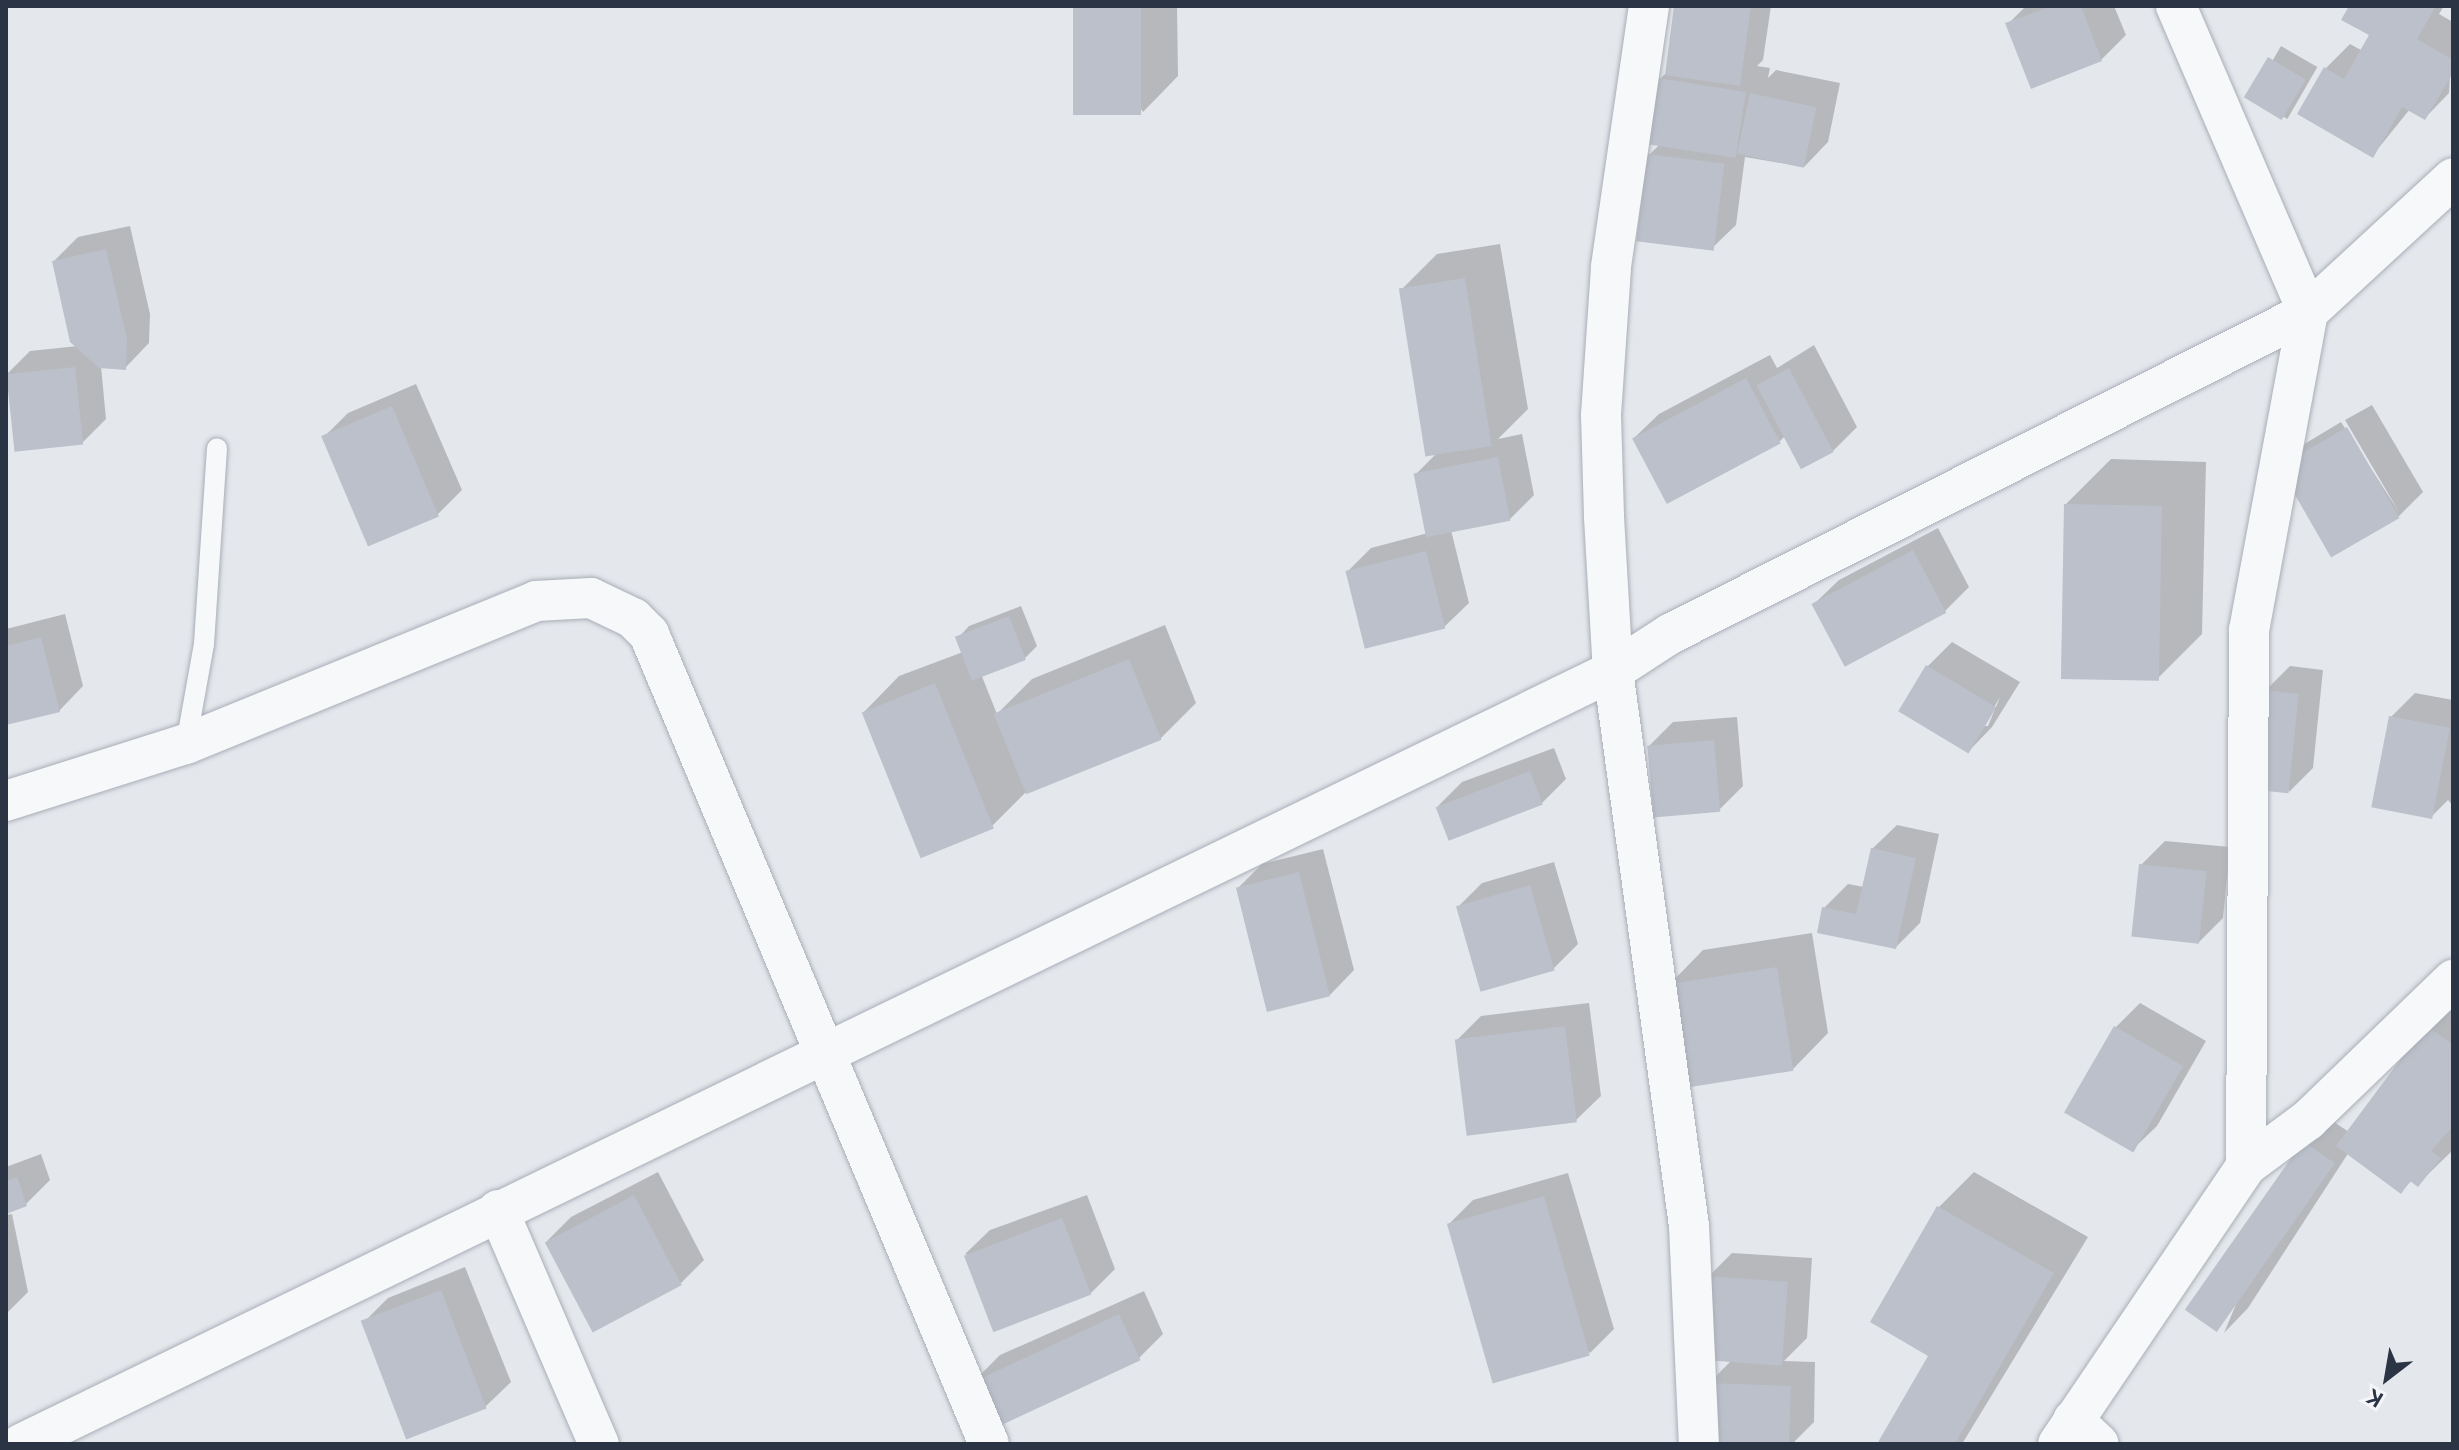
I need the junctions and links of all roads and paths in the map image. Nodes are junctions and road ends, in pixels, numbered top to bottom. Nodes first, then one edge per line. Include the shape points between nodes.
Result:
1 (1649, 6) edge
2 (2176, 6) edge
3 (2453, 178) edge
4 (2308, 312) junction
5 (217, 448) dead end
6 (1613, 671) junction
7 (186, 744) junction
8 (6, 801) edge
9 (2453, 980) edge
10 (823, 1051) junction
11 (2246, 1166) junction
12 (498, 1210) junction
13 (2077, 1436) edge
14 (37, 1440) edge
15 (1687, 1441) edge
16 (599, 1444) edge
17 (989, 1444) edge

1 - 6 street via 1611,268 1601,415
2 - 4 street
3 - 4 street
4 - 6 street via 1670,634
4 - 11 street via 2249,630
5 - 7 lane via 204,644
6 - 10 street
6 - 15 street via 1686,1197
7 - 8 street
7 - 10 street via 536,601 572,596 613,606 649,634
9 - 11 street via 2308,1120
10 - 12 street
10 - 17 street
11 - 13 street
12 - 14 street
12 - 16 street

